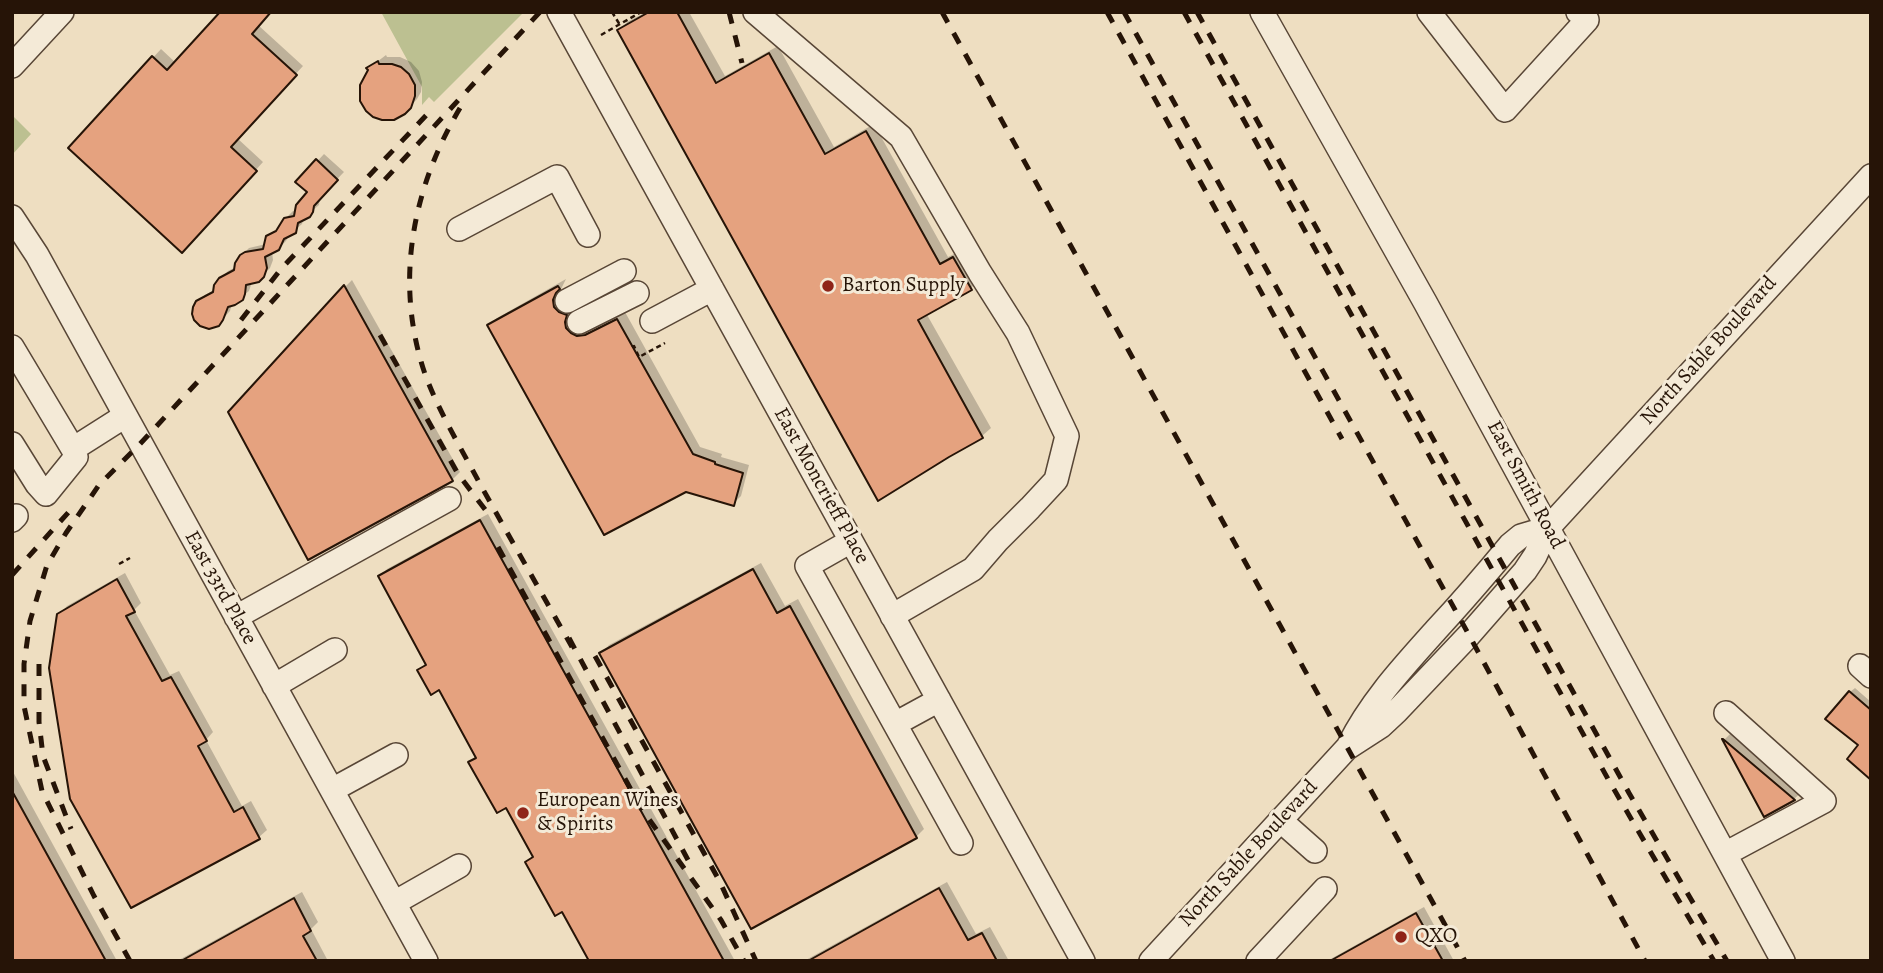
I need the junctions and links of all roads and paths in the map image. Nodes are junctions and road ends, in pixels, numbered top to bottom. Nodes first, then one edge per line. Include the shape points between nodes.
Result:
1 (62, 12) edge
2 (612, 12) edge
3 (641, 12) edge
4 (755, 12) edge
5 (1262, 12) edge
6 (1429, 12) edge
7 (566, 14) edge
8 (1586, 15) edge
9 (620, 25) junction
10 (601, 35) dead end
11 (12, 66) edge
12 (1871, 176) edge
13 (12, 217) edge
14 (459, 229) dead end
15 (588, 235) dead end
16 (630, 282) dead end
17 (712, 289) junction
18 (574, 312) dead end
19 (652, 321) dead end
20 (665, 343) dead end
21 (12, 347) edge
22 (632, 347) dead end
23 (125, 416) junction
24 (12, 444) edge
25 (73, 449) junction
26 (450, 499) dead end
27 (1548, 527) junction
28 (851, 541) junction
29 (130, 558) dead end
30 (119, 564) dead end
31 (892, 616) junction
32 (236, 617) junction
33 (335, 650) dead end
34 (274, 686) junction
35 (939, 700) junction
36 (1726, 713) dead end
37 (895, 724) junction
38 (396, 755) dead end
39 (332, 790) junction
40 (1280, 820) junction
41 (961, 842) dead end
42 (1315, 851) dead end
43 (1725, 854) junction
44 (459, 866) dead end
45 (1325, 889) dead end
46 (394, 903) junction
47 (426, 961) edge
48 (1083, 961) edge
49 (1151, 961) edge
50 (1258, 961) edge
51 (1783, 961) edge

1 - 11 street
2 - 9 path
3 - 9 path
4 - 31 street via 901,137 1018,333 1067,436 1056,480 972,569
5 - 27 street, East Smith Road
6 - 8 street via 1506,110
7 - 17 street, East Moncrieff Place
9 - 10 path
12 - 27 street, North Sable Boulevard
13 - 23 street, East 33rd Place
14 - 15 street via 557,177
16 - 18 street
17 - 19 street
17 - 28 street, East Moncrieff Place
20 - 22 path via 639,357
21 - 25 street
23 - 25 street
23 - 32 street, East 33rd Place
24 - 25 street via 46,494 76,457
26 - 32 street
27 - 40 street, North Sable Boulevard via 1525,571 1469,635 1381,726 1347,748
27 - 43 street, East Smith Road
28 - 31 street, East Moncrieff Place
28 - 37 street via 807,566
29 - 30 path
31 - 35 street, East Moncrieff Place
32 - 34 street, East 33rd Place
33 - 34 street
34 - 39 street, East 33rd Place
35 - 37 street
35 - 48 street, East Moncrieff Place
36 - 43 street via 1824,801
37 - 41 street
38 - 39 street
39 - 46 street, East 33rd Place
40 - 42 street
40 - 49 street, North Sable Boulevard
43 - 51 street, East Smith Road
44 - 46 street
45 - 50 street
46 - 47 street, East 33rd Place

